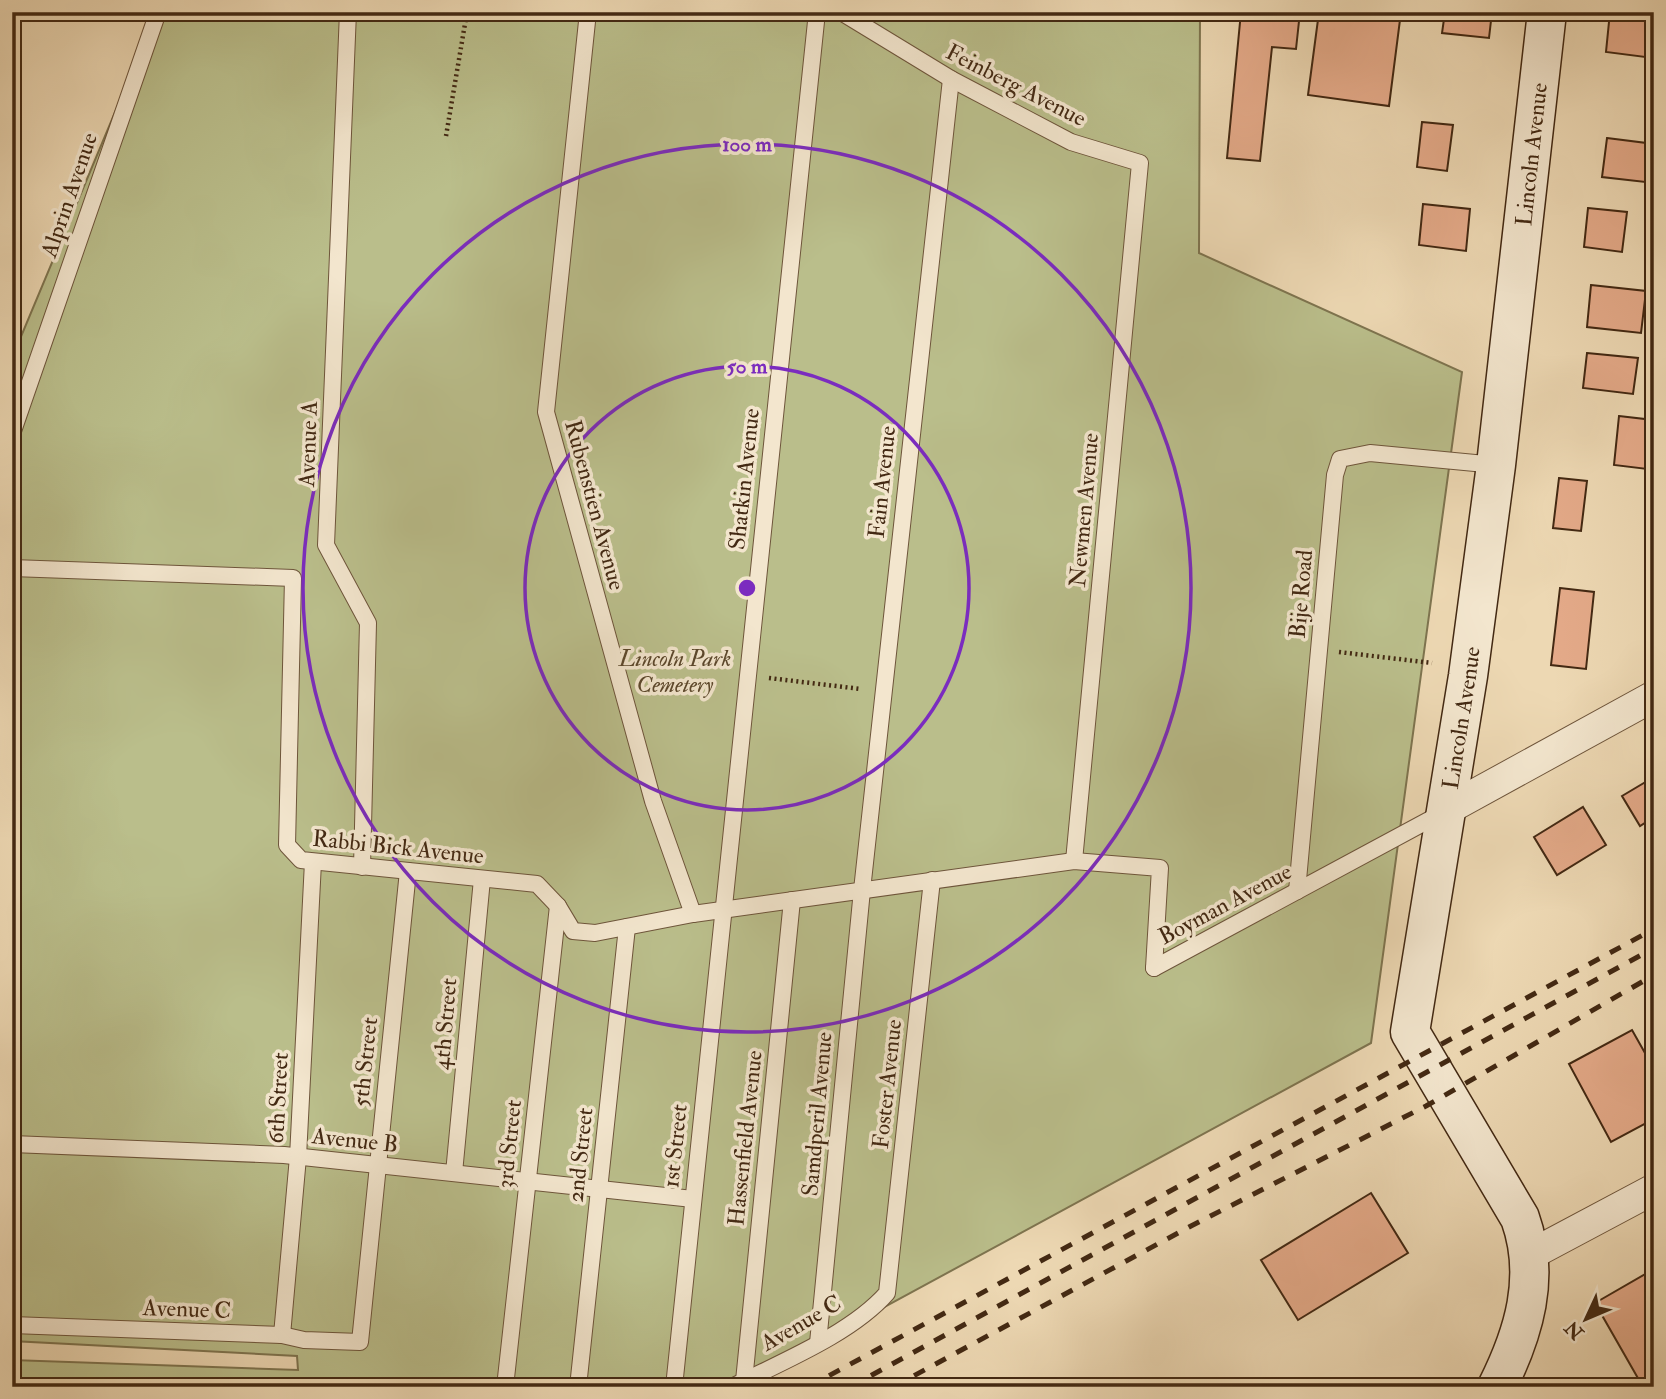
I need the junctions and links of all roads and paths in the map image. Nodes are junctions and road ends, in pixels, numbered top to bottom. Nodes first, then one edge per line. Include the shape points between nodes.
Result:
1 (158, 12) edge
2 (348, 12) edge
3 (467, 12) edge
4 (588, 12) edge
5 (817, 12) edge
6 (841, 12) edge
7 (1547, 12) edge
8 (951, 79) junction
9 (446, 136) dead end
10 (1140, 163) joint
11 (12, 434) edge
12 (1496, 465) junction
13 (12, 568) edge
14 (1319, 650) junction
15 (1432, 663) dead end
16 (747, 675) junction
17 (883, 692) junction
18 (1654, 696) edge
19 (1448, 809) junction
20 (1074, 861) junction
21 (313, 862) junction
22 (362, 867) junction
23 (408, 871) junction
24 (482, 879) junction
25 (932, 880) junction
26 (862, 890) junction
27 (1297, 891) junction
28 (792, 900) junction
29 (558, 906) junction
30 (724, 909) junction
31 (693, 914) junction
32 (627, 927) junction
33 (12, 1144) edge
34 (298, 1157) junction
35 (377, 1165) junction
36 (454, 1173) junction
37 (528, 1181) junction
38 (1654, 1189) edge
39 (599, 1190) junction
40 (693, 1199) junction
41 (1530, 1255) junction
42 (887, 1293) joint
43 (12, 1325) edge
44 (282, 1335) junction
45 (360, 1342) joint
46 (818, 1343) junction
47 (738, 1384) edge
48 (505, 1387) edge
49 (578, 1387) edge
50 (674, 1387) edge
51 (1497, 1387) edge

1 - 11 lane, Alprin Avenue
2 - 22 lane, Avenue A via 326,545 368,623
3 - 9 path
4 - 31 lane, Rubenstien Avenue via 546,412 653,801
5 - 16 lane, Shatkin Avenue
6 - 8 lane, Feinberg Avenue
7 - 12 street, Lincoln Avenue
8 - 10 lane, Feinberg Avenue via 1071,142
8 - 17 lane, Fain Avenue
10 - 20 lane, Newmen Avenue
12 - 14 lane, Bije Road via 1370,453 1340,459
12 - 19 street, Lincoln Avenue
13 - 21 lane, Rabbi Bick Avenue via 293,578 287,845 301,860
14 - 15 path
14 - 27 lane, Bije Road
16 - 17 path
16 - 30 lane, Shatkin Avenue
17 - 26 lane, Fain Avenue
18 - 19 street
19 - 27 lane, Boyman Avenue
19 - 41 street, Lincoln Avenue via 1410,1032 1520,1218
20 - 25 lane, Boyman Avenue
20 - 27 lane, Boyman Avenue via 1160,868 1154,968
21 - 22 lane, Rabbi Bick Avenue
21 - 34 lane, 6th Street
22 - 23 lane, Rabbi Bick Avenue
23 - 24 lane, Rabbi Bick Avenue
23 - 35 lane, 5th Street
24 - 29 lane, Rabbi Bick Avenue via 537,884
24 - 36 lane, 4th Street
25 - 26 lane, Boyman Avenue
25 - 42 lane, Foster Avenue
26 - 28 lane, Rabbi Bick Avenue
26 - 46 lane, Samdperil Avenue
28 - 30 lane, Rabbi Bick Avenue
28 - 47 lane, Hassenfield Avenue
29 - 32 lane, Rabbi Bick Avenue via 573,931 594,933
29 - 37 lane, 3rd Street
30 - 31 lane, Rabbi Bick Avenue
30 - 40 lane, 1st Street
31 - 32 lane, Rabbi Bick Avenue
32 - 39 lane, 2nd Street
33 - 34 lane, Avenue B
34 - 35 lane, Avenue B
34 - 44 lane, 6th Street
35 - 36 lane, Avenue B
35 - 45 lane, 5th Street
36 - 37 lane, Avenue B
37 - 39 lane, Avenue B
37 - 48 lane, 3rd Street
38 - 41 street
39 - 40 lane, Avenue B
39 - 49 lane, 2nd Street
40 - 50 lane, 1st Street
41 - 51 street, Lincoln Avenue via 1529,1304 1518,1346
42 - 46 lane, Avenue C via 878,1304
43 - 44 lane, Avenue C
44 - 45 lane, Avenue C
46 - 47 lane, Avenue C

